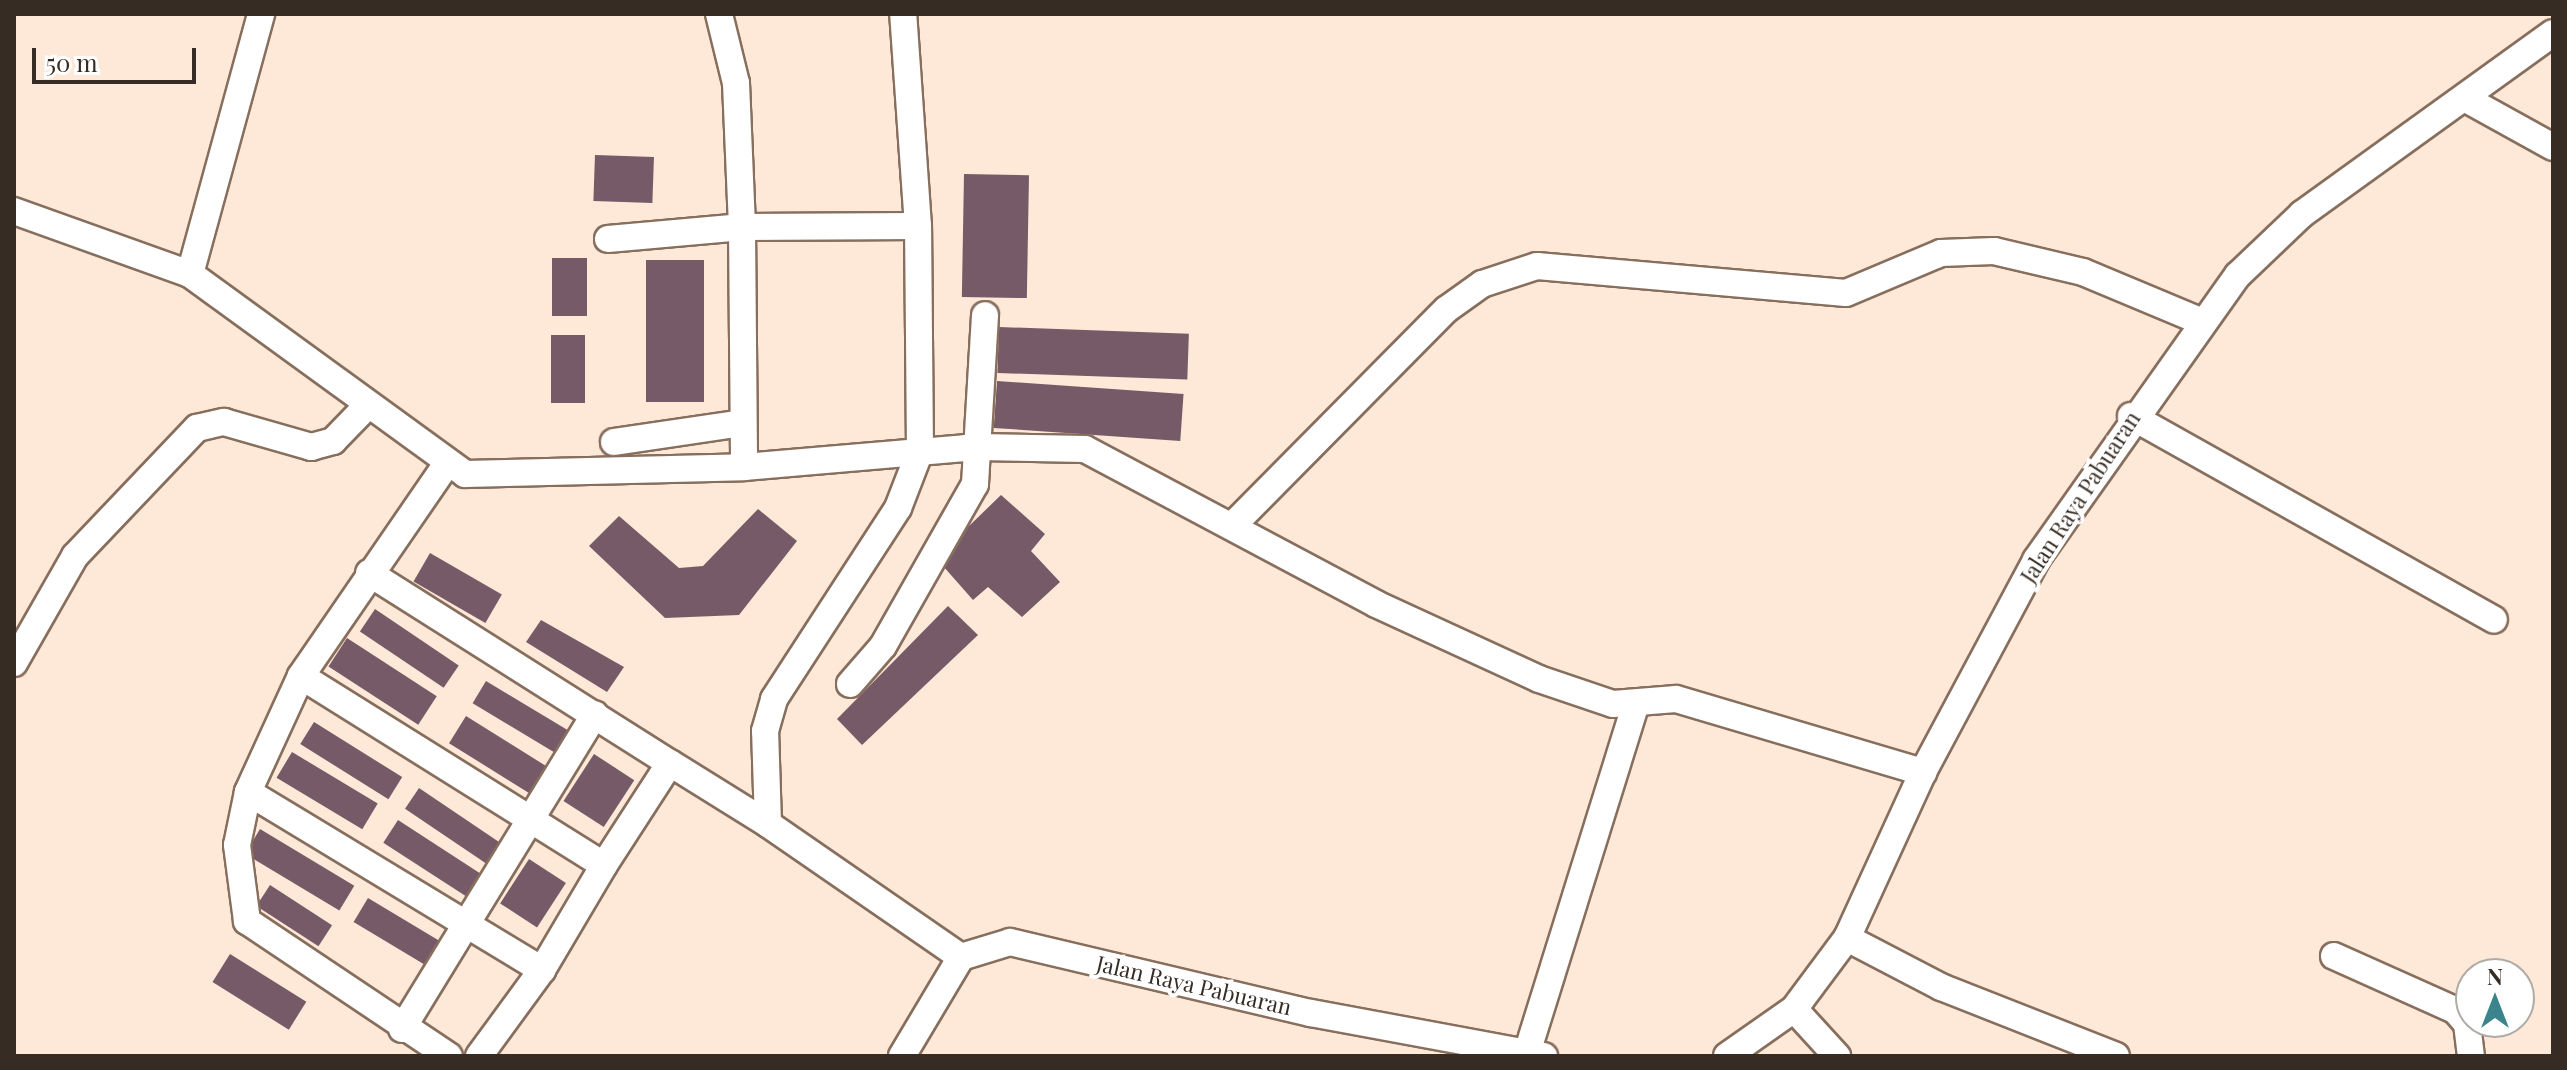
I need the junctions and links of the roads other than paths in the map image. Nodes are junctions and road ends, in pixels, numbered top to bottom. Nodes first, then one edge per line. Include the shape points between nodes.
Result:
1 (261, 14) edge
2 (719, 14) edge
3 (903, 14) edge
4 (2553, 33) edge
5 (2466, 99) junction
6 (2553, 147) edge
7 (14, 211) edge
8 (918, 226) junction
9 (742, 227) junction
10 (608, 239) dead end
11 (190, 274) junction
12 (985, 315) dead end
13 (2200, 321) junction
14 (367, 406) junction
15 (2131, 416) junction
16 (742, 423) junction
17 (614, 442) dead end
18 (979, 447) junction
19 (920, 451) junction
20 (446, 465) junction
21 (744, 467) junction
22 (1232, 526) junction
23 (369, 573) junction
24 (2494, 620) dead end
25 (14, 663) edge
26 (301, 676) junction
27 (850, 684) dead end
28 (1635, 706) junction
29 (595, 714) junction
30 (670, 763) junction
31 (1923, 772) junction
32 (248, 792) junction
33 (533, 819) junction
34 (768, 824) junction
35 (604, 865) junction
36 (466, 924) junction
37 (1847, 938) junction
38 (2334, 956) dead end
39 (961, 957) junction
40 (542, 970) junction
41 (1794, 1009) junction
42 (402, 1029) junction
43 (1536, 1055) edge
44 (449, 1056) edge
45 (479, 1056) edge
46 (902, 1056) edge
47 (1727, 1056) edge
48 (1837, 1056) edge
49 (2116, 1056) edge
50 (2471, 1056) edge

1 - 11 street
2 - 9 street via 736,83
3 - 8 street
4 - 5 street, Jalan Raya Pabuaran
5 - 6 street
5 - 13 street, Jalan Raya Pabuaran via 2273,236
7 - 11 street
8 - 9 street
8 - 19 street
9 - 10 street
9 - 16 street
11 - 14 street
12 - 18 street
13 - 15 street, Jalan Raya Pabuaran
13 - 22 street via 2083,272 1994,251 1941,253 1846,293 1537,266 1482,284 1447,309
14 - 20 street
14 - 25 street via 333,441 311,447 224,422 197,428 75,556
15 - 24 street
15 - 31 street, Jalan Raya Pabuaran via 2036,560
16 - 17 street
16 - 21 street
18 - 19 street
18 - 22 street via 1085,449
18 - 27 street via 968,497 883,646
19 - 21 street
19 - 34 street via 898,508 774,699 765,731
20 - 21 street via 474,476
20 - 23 street
22 - 28 street via 1539,679
23 - 26 street
23 - 29 street
26 - 32 street
26 - 33 street
28 - 31 street via 1676,699
28 - 43 street
29 - 30 street
29 - 33 street
30 - 34 street
30 - 35 street
31 - 37 street, Jalan Raya Pabuaran
32 - 36 street
32 - 42 street via 237,845 247,921
33 - 35 street
33 - 36 street
34 - 39 street
35 - 40 street
36 - 40 street
36 - 42 street
37 - 41 street, Jalan Raya Pabuaran
37 - 49 street via 1941,987
38 - 50 street via 2455,1010 2467,1024
39 - 43 street, Jalan Raya Pabuaran via 1010,942 1311,1013
39 - 46 street
40 - 45 street
41 - 47 street, Jalan Raya Pabuaran
41 - 48 street
42 - 44 street

